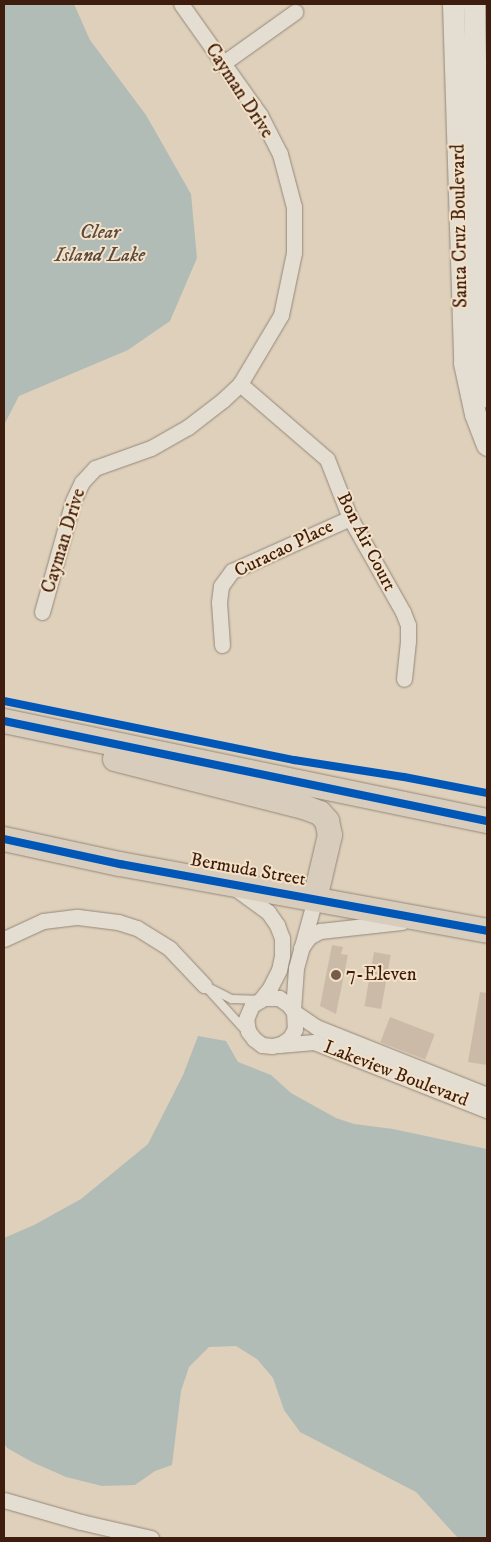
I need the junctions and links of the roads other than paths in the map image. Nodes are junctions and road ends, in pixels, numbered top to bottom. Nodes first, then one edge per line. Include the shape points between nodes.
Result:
1 (181, 4) edge
2 (453, 4) edge
3 (474, 4) edge
4 (295, 12) dead end
5 (472, 50) edge
6 (222, 64) junction
7 (240, 384) junction
8 (487, 397) edge
9 (487, 445) edge
10 (350, 518) junction
11 (42, 612) dead end
12 (222, 645) dead end
13 (404, 679) dead end
14 (4, 723) edge
15 (487, 813) edge
16 (459, 815) junction
17 (487, 821) edge
18 (4, 840) edge
19 (222, 882) junction
20 (315, 898) junction
21 (428, 920) junction
22 (487, 931) edge
23 (4, 939) edge
24 (301, 948) junction
25 (204, 985) junction
26 (259, 999) junction
27 (294, 1011) junction
28 (252, 1037) junction
29 (359, 1044) junction
30 (275, 1046) junction
31 (341, 1052) junction
32 (444, 1085) junction
33 (487, 1095) edge
34 (487, 1110) edge
35 (4, 1500) edge
36 (151, 1538) edge

1 - 6 street, Cayman Drive
2 - 5 street, Santa Cruz Boulevard
3 - 5 street, Santa Cruz Boulevard
4 - 6 street
5 - 8 street, Santa Cruz Boulevard via 480,332
5 - 9 street, Santa Cruz Boulevard via 464,363 475,414
6 - 7 street, Cayman Drive via 260,115 280,154 294,207 294,253 282,315
7 - 10 street, Bon Air Court via 327,459
7 - 11 street, Cayman Drive via 188,427 151,448 95,468 82,482 73,501
10 - 12 street, Curacao Place via 232,571 221,586 218,602
10 - 13 street, Bon Air Court via 408,625
14 - 16 main road
14 - 20 main road via 123,761 315,811 327,821 330,835
15 - 16 street
16 - 17 main road
18 - 19 main road, Bermuda Street
19 - 20 main road, Bermuda Street
19 - 26 street via 262,906 281,933 283,946 279,970 270,988
20 - 21 main road, Bermuda Street
20 - 24 street
21 - 22 main road, Bermuda Street
21 - 24 street via 327,929 312,934
23 - 25 street via 43,921 78,917 118,922 137,928 163,944
24 - 27 street via 294,980
25 - 26 lane via 232,998
25 - 28 lane
26 - 27 street via 279,998
26 - 28 street via 250,1008 246,1019
27 - 29 street, Lakeview Boulevard via 316,1027
27 - 30 street via 296,1022 293,1032 287,1040
28 - 30 street via 262,1045
29 - 31 street
29 - 32 street, Lakeview Boulevard
30 - 31 street, Lakeview Boulevard via 309,1041
31 - 32 street, Lakeview Boulevard
32 - 33 street, Lakeview Boulevard
32 - 34 street, Lakeview Boulevard
35 - 36 street

